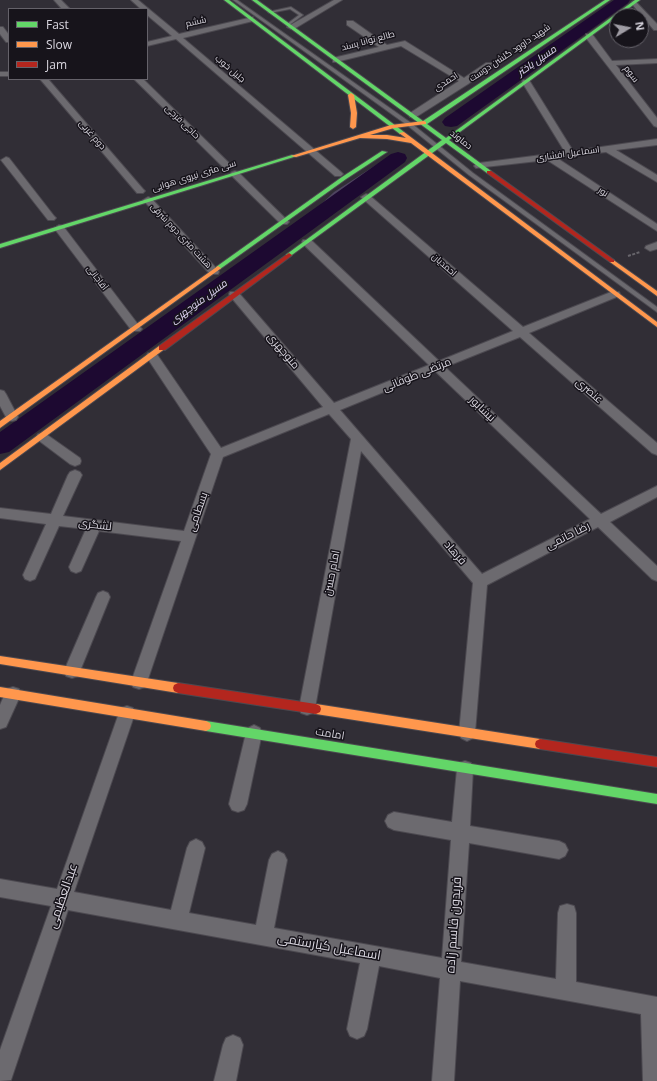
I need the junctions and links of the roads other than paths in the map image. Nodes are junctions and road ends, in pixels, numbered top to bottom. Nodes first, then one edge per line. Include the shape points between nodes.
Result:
1 (57, 0) edge
2 (134, 0) edge
3 (226, 0) edge
4 (230, 0) edge
5 (235, 0) edge
6 (254, 0) edge
7 (339, 0) edge
8 (608, 0) edge
9 (636, 2) edge
10 (65, 8) edge
11 (144, 8) edge
12 (148, 12) edge
13 (270, 12) junction
14 (250, 19) junction
15 (350, 23) dead end
16 (290, 26) junction
17 (657, 28) edge
18 (0, 29) edge
19 (589, 36) junction
20 (177, 37) junction
21 (8, 39) edge
22 (148, 44) edge
23 (385, 47) junction
24 (336, 60) junction
25 (657, 60) edge
26 (610, 63) junction
27 (489, 65) dead end
28 (45, 80) edge
29 (139, 80) edge
30 (465, 82) junction
31 (526, 82) junction
32 (351, 95) junction
33 (413, 115) junction
34 (382, 118) junction
35 (424, 123) junction
36 (409, 124) junction
37 (657, 124) edge
38 (395, 126) junction
39 (359, 136) junction
40 (446, 140) junction
41 (414, 142) junction
42 (657, 142) edge
43 (608, 149) junction
44 (433, 150) junction
45 (311, 151) junction
46 (384, 152) dead end
47 (571, 154) junction
48 (549, 156) junction
49 (6, 160) dead end
50 (226, 165) dead end
51 (479, 166) junction
52 (235, 174) junction
53 (341, 176) junction
54 (657, 179) edge
55 (140, 191) dead end
56 (366, 198) junction
57 (148, 200) junction
58 (51, 218) dead end
59 (284, 222) junction
60 (59, 228) junction
61 (657, 228) edge
62 (307, 242) junction
63 (0, 246) edge
64 (214, 272) junction
65 (234, 294) junction
66 (615, 294) junction
67 (657, 294) edge
68 (657, 310) edge
69 (657, 317) edge
70 (657, 325) edge
71 (136, 329) junction
72 (521, 332) junction
73 (152, 356) junction
74 (438, 366) junction
75 (0, 394) edge
76 (332, 409) junction
77 (12, 417) junction
78 (0, 426) edge
79 (42, 437) junction
80 (358, 439) junction
81 (657, 450) edge
82 (218, 454) junction
83 (75, 461) dead end
84 (0, 467) edge
85 (75, 475) dead end
86 (657, 491) edge
87 (0, 513) edge
88 (54, 520) junction
89 (600, 520) junction
90 (95, 525) junction
91 (190, 537) junction
92 (76, 567) dead end
93 (30, 575) dead end
94 (657, 575) edge
95 (480, 582) junction
96 (102, 597) dead end
97 (0, 660) edge
98 (72, 671) junction
99 (139, 682) junction
100 (7, 693) edge
101 (307, 708) junction
102 (126, 713) junction
103 (0, 722) edge
104 (254, 733) junction
105 (467, 733) junction
106 (657, 762) edge
107 (466, 769) junction
108 (657, 799) edge
109 (238, 804) dead end
110 (394, 821) dead end
111 (461, 834) junction
112 (196, 848) dead end
113 (559, 850) dead end
114 (278, 860) dead end
115 (0, 888) edge
116 (62, 899) junction
117 (567, 913) dead end
118 (178, 920) junction
119 (263, 935) junction
120 (370, 955) junction
121 (451, 970) junction
122 (566, 990) junction
123 (654, 1006) edge
124 (357, 1029) dead end
125 (233, 1045) dead end
126 (0, 1080) edge
127 (225, 1081) edge
128 (443, 1081) edge
129 (654, 1081) edge

1 - 10 street
2 - 11 street, جلیل خوب
3 - 14 main road
4 - 38 lane
5 - 36 lane
6 - 13 main road, دماوند
7 - 16 street
8 - 35 main road, شهید داوود گلشن دوست
9 - 17 street
9 - 19 main road
12 - 20 street, جلیل خوب
13 - 16 main road, دماوند
13 - 16 lane via 291,8 301,15
14 - 20 street, ششم
14 - 32 main road
15 - 23 street
16 - 24 main road, دماوند
18 - 21 street
19 - 26 street, سوم
19 - 31 main road
20 - 22 street, ششم
20 - 45 street, جلیل خوب
23 - 24 street, طالع توانا پسند
23 - 30 street, طالع توانا پسند via 402,42
24 - 33 main road, دماوند
25 - 26 street
26 - 37 street, سوم
27 - 30 street, احمدی
28 - 55 street, دوم غربی
29 - 50 street, حاجی فرجی
30 - 33 street, احمدی
31 - 40 main road
31 - 47 street
32 - 34 main road
32 - 34 main road via 356,125
33 - 35 main road, دماوند
34 - 38 main road
35 - 36 main road, سی متری نیروی هوایی
35 - 40 main road, دماوند
36 - 38 main road, سی متری نیروی هوایی
36 - 44 lane
38 - 39 main road, سی متری نیروی هوایی
38 - 41 main road
38 - 44 lane
39 - 41 main road via 387,137
39 - 45 main road, سی متری نیروی هوایی
40 - 44 main road
40 - 51 main road, دماوند
41 - 44 main road
42 - 43 street, اسماعیل افشاری
43 - 47 street, اسماعیل افشاری
43 - 54 street
44 - 56 main road
44 - 66 main road
44 - 68 lane via 471,174
44 - 69 lane
45 - 52 main road, سی متری نیروی هوایی
45 - 53 street, جلیل خوب
46 - 53 main road
47 - 48 street, اسماعیل افشاری
48 - 51 street, اسماعیل افشاری
48 - 61 street, نور
49 - 58 street
51 - 67 main road, دماوند
52 - 57 main road, سی متری نیروی هوایی
52 - 59 street
53 - 59 main road
56 - 62 main road
56 - 72 street, احمدیان
57 - 60 main road, سی متری نیروی هوایی
57 - 64 street, هشت متری دوم شرقی
59 - 64 main road
60 - 63 main road, سی متری نیروی هوایی
60 - 71 street, آقاجانی
62 - 65 main road
62 - 74 street, نیشابور
64 - 71 main road
65 - 73 main road
65 - 76 street, منوچهری
66 - 70 main road
66 - 72 street, مرتضی طوفانی
71 - 77 main road
72 - 74 street, مرتضی طوفانی
72 - 81 street, عنصری
73 - 79 main road
73 - 82 street
74 - 76 street, مرتضی طوفانی
74 - 89 street, نیشابور
75 - 77 street
76 - 80 street, فرهاد
76 - 82 street, مرتضی طوفانی
77 - 78 main road
79 - 83 street
79 - 84 main road
80 - 95 street, فرهاد
80 - 101 street, امام حسن
82 - 91 street, بسطامی
85 - 88 street
86 - 89 street, رضا حاتمی
87 - 88 street, لشگری
88 - 90 street, لشگری
88 - 93 street
89 - 94 street, نیشابور
89 - 95 street, رضا حاتمی
90 - 91 street, لشگری
90 - 92 street
91 - 99 street, بسطامی
95 - 105 street
96 - 98 street
97 - 98 main road, امامت
98 - 99 main road, امامت
99 - 101 main road, امامت
100 - 102 main road, امامت
100 - 103 street
101 - 105 main road, امامت
102 - 104 main road, امامت
102 - 116 street, عبدالعظیمی
104 - 107 main road, امامت
104 - 109 street
105 - 106 main road, امامت
107 - 108 main road, امامت
107 - 111 street, فریدون قاسم زاده
110 - 111 street
111 - 113 street
111 - 121 street, فریدون قاسم زاده
112 - 118 street
114 - 119 street
115 - 116 street, اسماعیل کیارستمی
116 - 118 street, اسماعیل کیارستمی
116 - 126 street, عبدالعظیمی
117 - 122 street
118 - 119 street, اسماعیل کیارستمی
119 - 120 street, اسماعیل کیارستمی
120 - 121 street, اسماعیل کیارستمی
120 - 124 street
121 - 122 street, اسماعیل کیارستمی
121 - 128 street, فریدون قاسم زاده
122 - 123 street, اسماعیل کیارستمی
123 - 129 street
125 - 127 street

